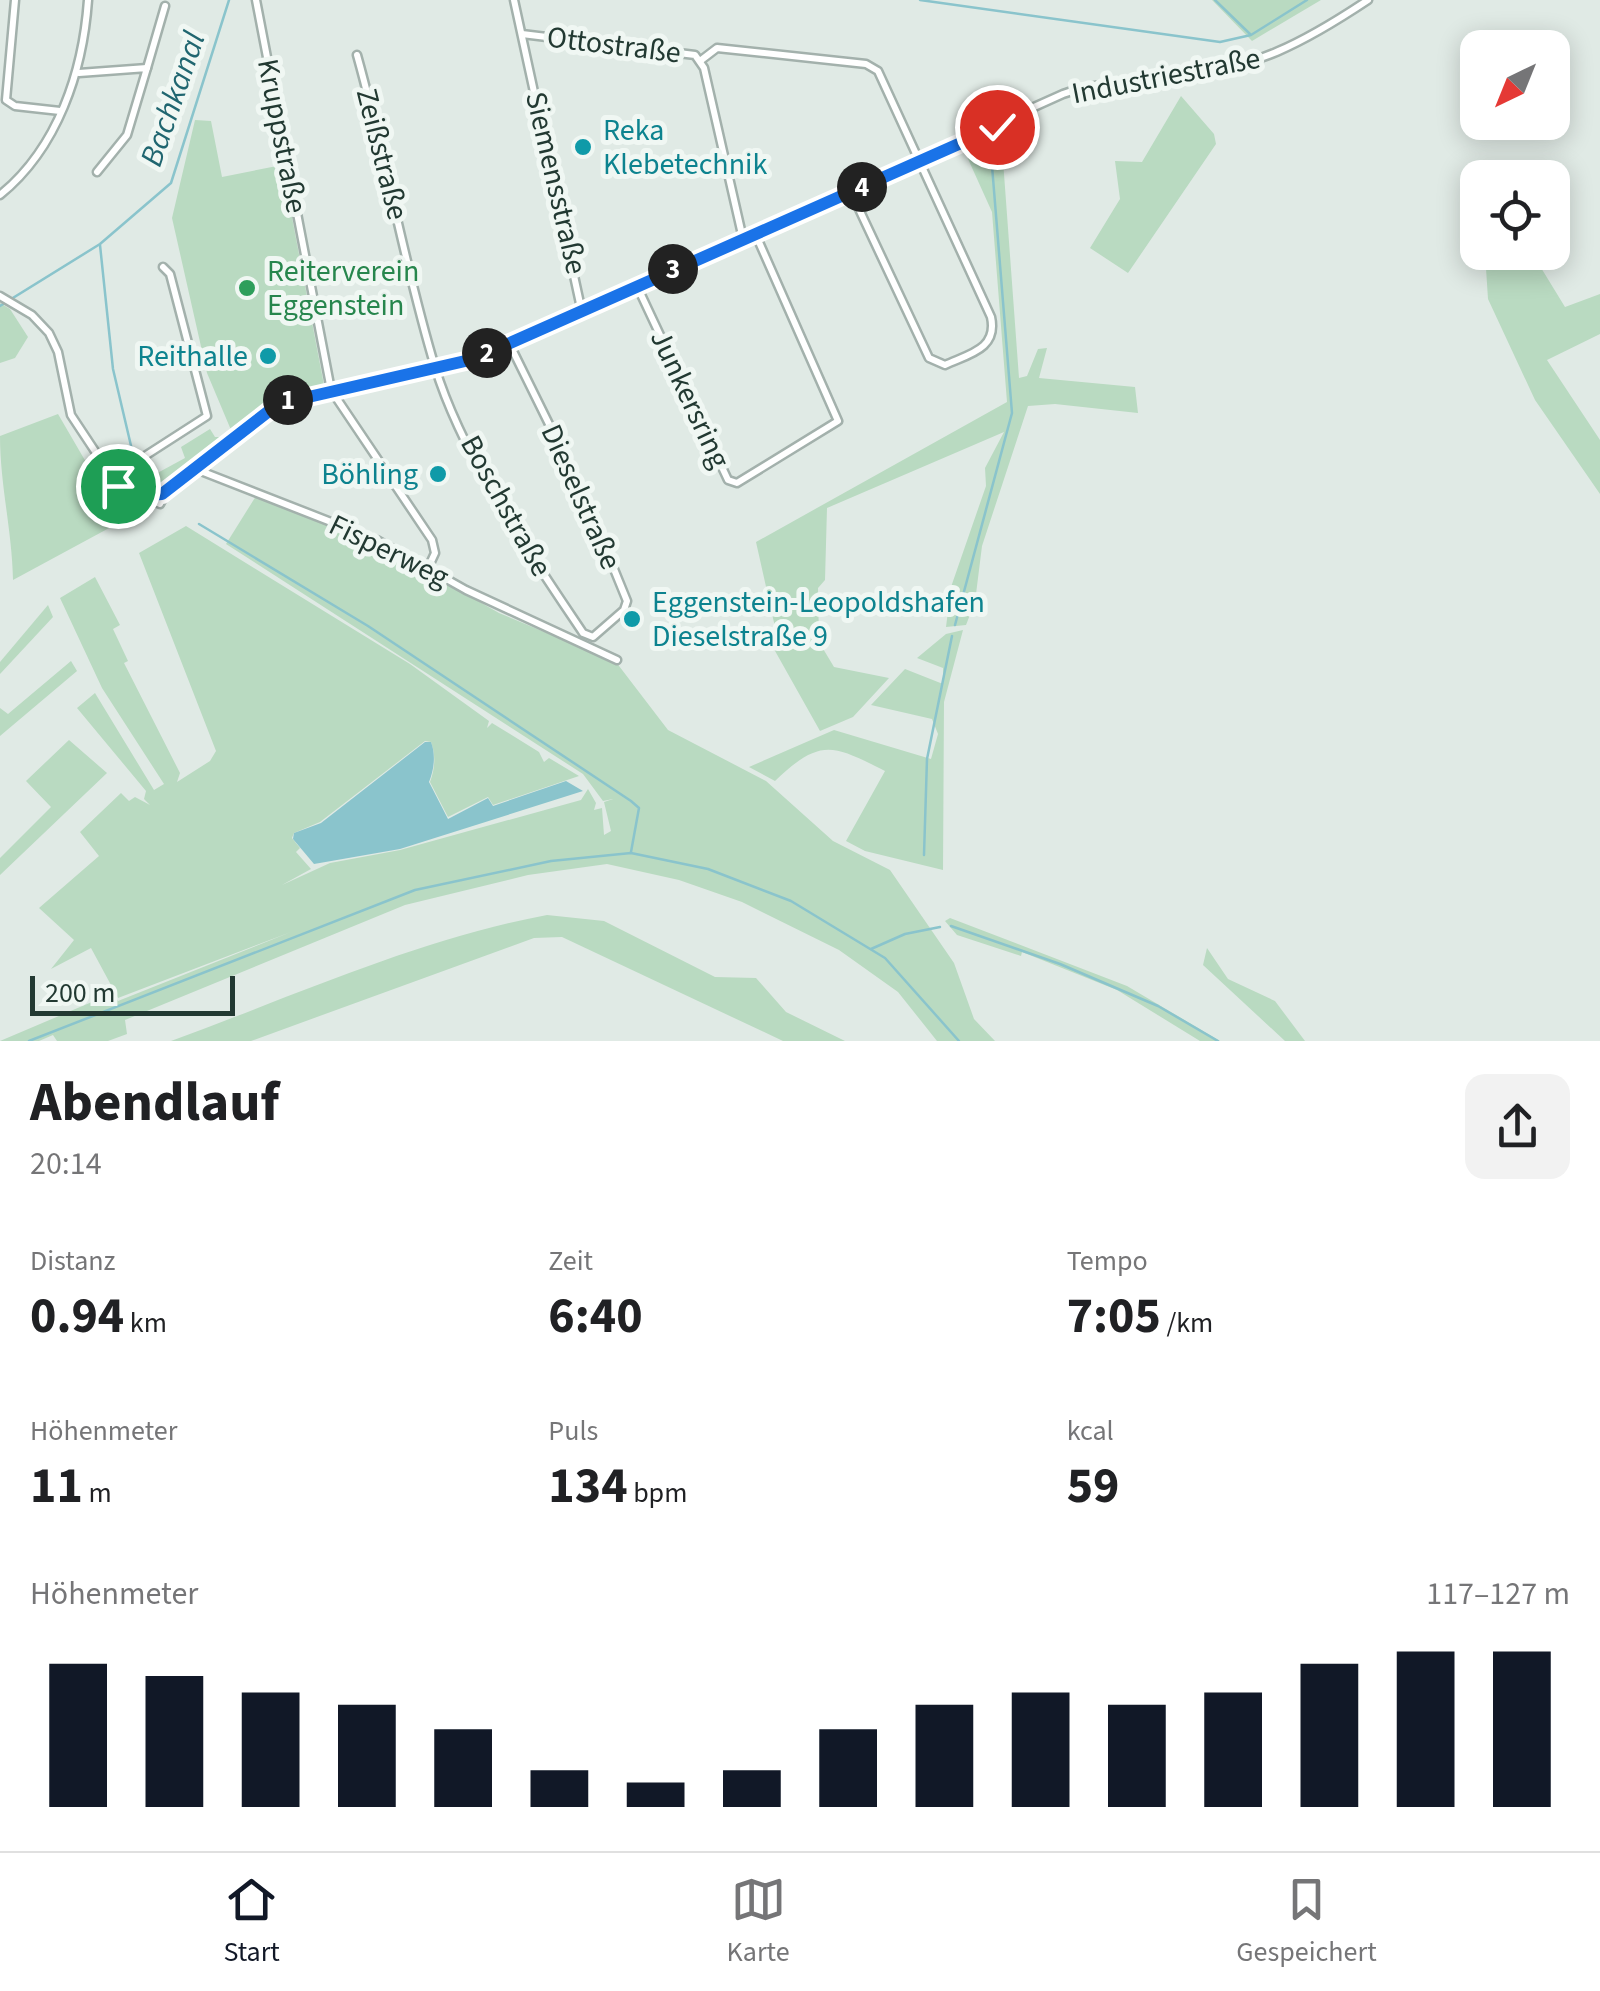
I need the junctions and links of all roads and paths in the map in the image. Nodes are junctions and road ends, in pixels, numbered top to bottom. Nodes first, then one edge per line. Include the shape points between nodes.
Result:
1 (15, 0) edge
2 (88, 0) edge
3 (256, 0) edge
4 (514, 0) edge
5 (1368, 0) edge
6 (165, 6) dead end
7 (522, 34) junction
8 (357, 55) dead end
9 (700, 61) junction
10 (147, 68) junction
11 (79, 72) junction
12 (60, 111) junction
13 (920, 162) junction
14 (97, 172) dead end
15 (851, 192) junction
16 (0, 194) edge
17 (755, 234) junction
18 (743, 238) junction
19 (163, 266) dead end
20 (637, 286) junction
21 (4, 299) edge
22 (582, 308) junction
23 (509, 344) junction
24 (436, 370) junction
25 (331, 390) junction
26 (193, 468) junction
27 (108, 473) junction
28 (162, 494) junction
29 (135, 496) junction
30 (429, 566) junction
31 (588, 636) joint
32 (618, 660) dead end

1 - 12 street via 4,95 15,106
2 - 11 street
3 - 25 street, Kruppstraße
4 - 7 street, Siemensstraße
5 - 13 street, Industriestraße via 1303,43 1260,61 1078,89
6 - 10 street
7 - 9 street, Ottostraße via 695,55
7 - 22 street, Siemensstraße
8 - 24 street, Zeißstraße
9 - 13 street via 718,48 873,66
9 - 18 street, Ottostraße
10 - 11 street
10 - 14 street via 127,135
11 - 12 street
12 - 16 street via 25,172
13 - 15 street, Industriestraße
13 - 15 street via 993,327 987,345 945,365 928,358
15 - 17 street, Industriestraße
17 - 18 street, Industriestraße
17 - 20 street, Junkersring via 838,421 737,483 728,480
18 - 20 street, Industriestraße
19 - 27 street via 207,416 146,457
20 - 22 street, Industriestraße
21 - 27 street via 32,315 56,344 71,415
22 - 23 street, Industriestraße
23 - 24 street, Industriestraße
23 - 31 street, Dieselstraße via 627,602
24 - 25 street, Industriestraße
24 - 31 street, Boschstraße via 524,544
25 - 26 street, Industriestraße via 278,404
25 - 30 street via 432,540
26 - 28 street
26 - 30 street, Fisperweg
27 - 29 street
28 - 29 street
28 - 29 street via 160,504
30 - 32 street, Fisperweg via 479,597

